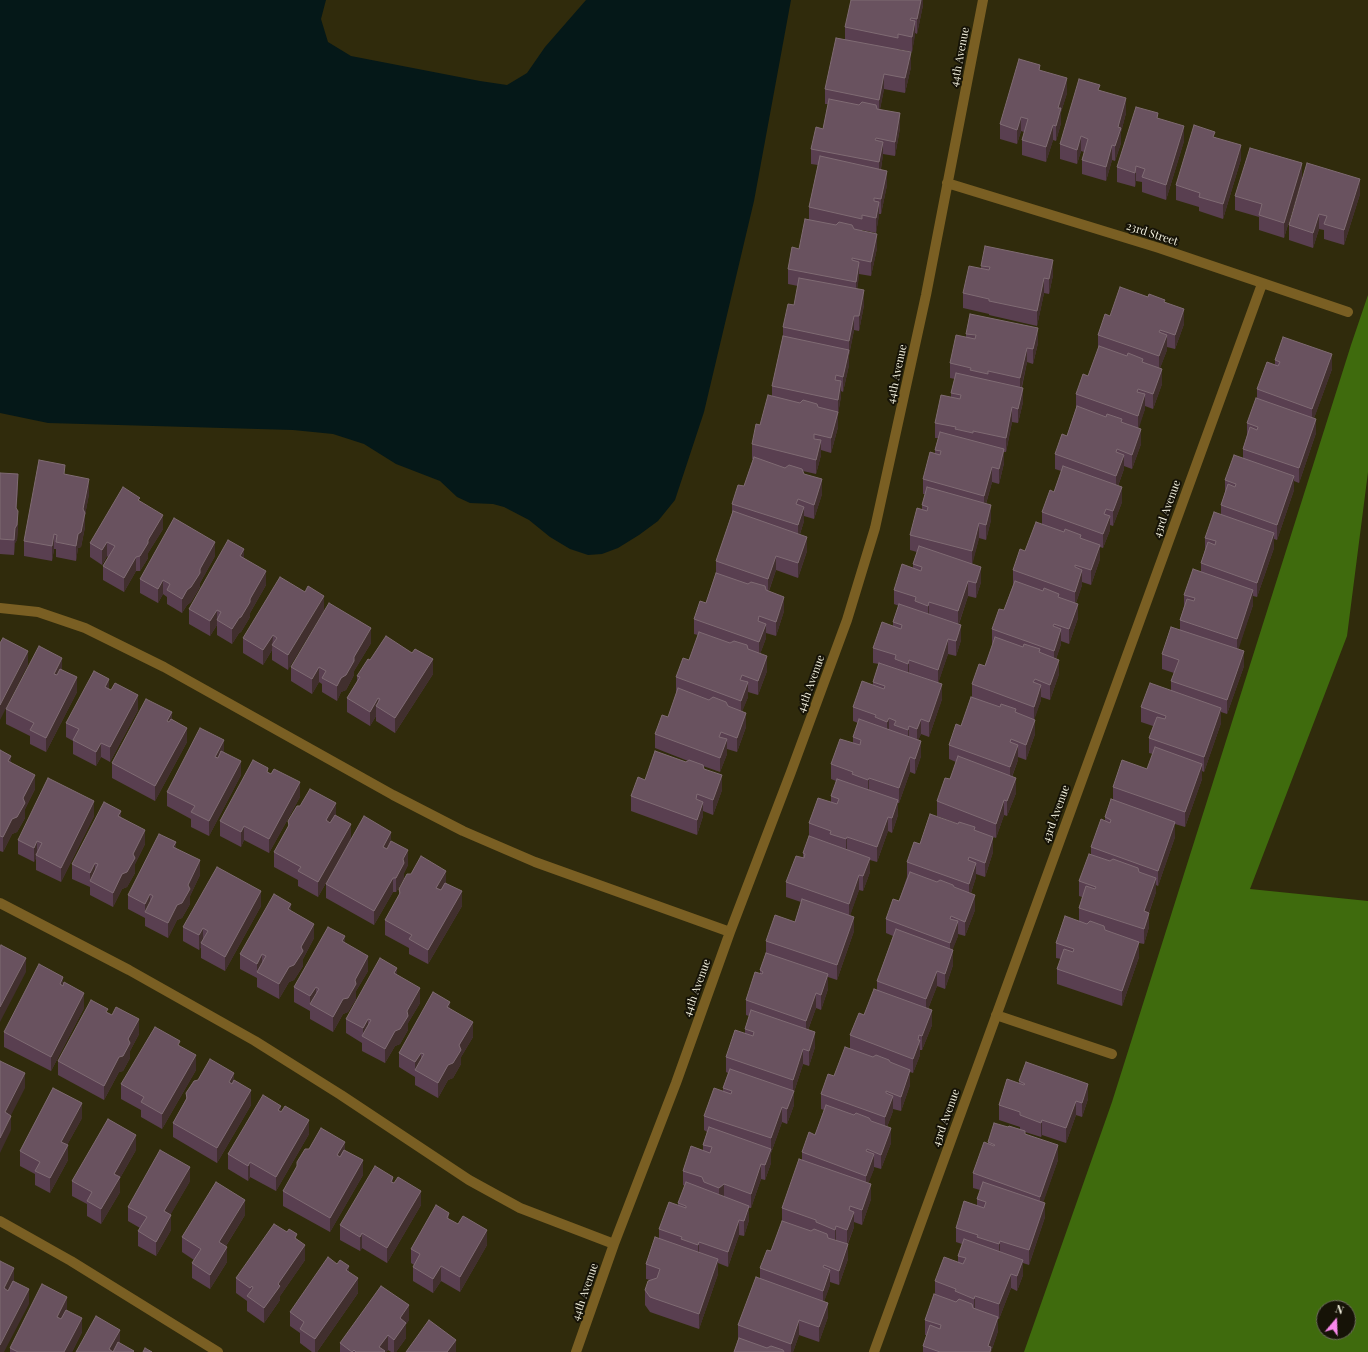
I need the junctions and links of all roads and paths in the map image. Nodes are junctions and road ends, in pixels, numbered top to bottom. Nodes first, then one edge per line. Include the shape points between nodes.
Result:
1 (983, 0) edge
2 (947, 183) junction
3 (1262, 284) junction
4 (1348, 312) dead end
5 (0, 608) edge
6 (0, 903) edge
7 (730, 932) junction
8 (996, 1015) junction
9 (1112, 1054) dead end
10 (0, 1221) edge
11 (614, 1244) junction
12 (218, 1352) edge
13 (576, 1352) edge
14 (874, 1352) edge

1 - 2 street, 44th Avenue
2 - 3 street, 23rd Street via 1159,248
2 - 7 street, 44th Avenue via 926,295 875,528 847,620
3 - 4 street, 23rd Street
3 - 8 street, 43rd Avenue
5 - 7 street via 38,612 85,628 164,667 462,831 535,862
6 - 11 street via 129,970 255,1041 469,1180 520,1208
7 - 11 street, 44th Avenue
8 - 9 street
8 - 14 street, 43rd Avenue
10 - 12 street via 71,1261
11 - 13 street, 44th Avenue

